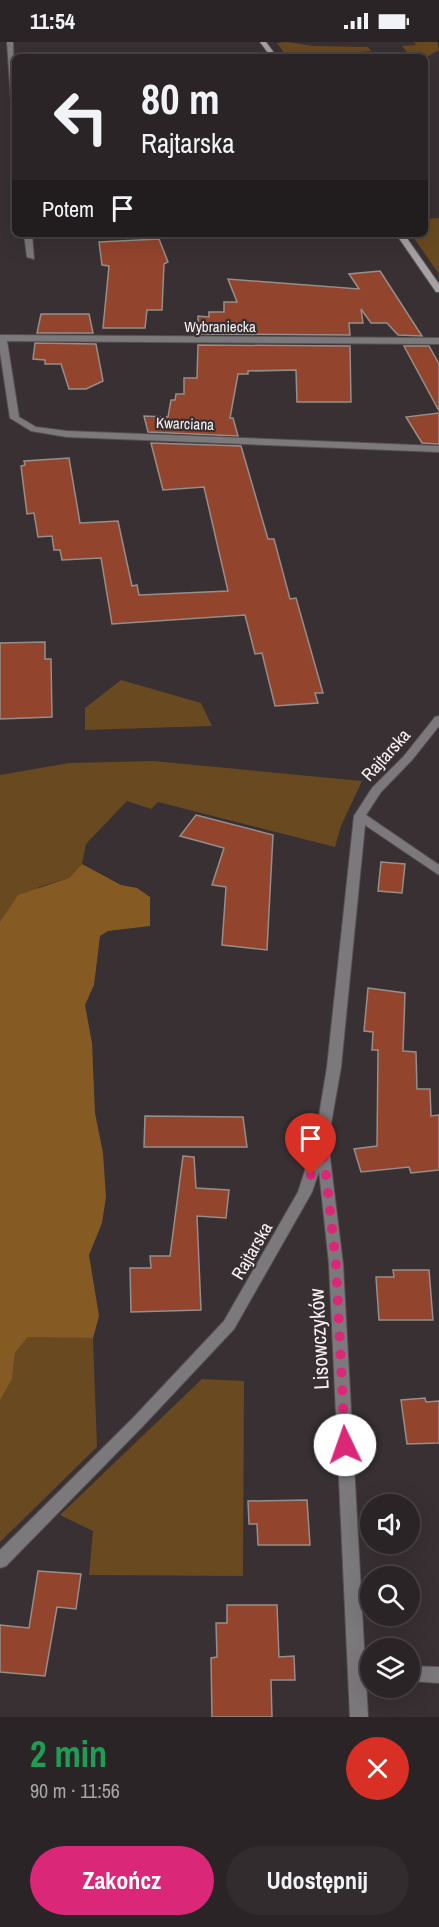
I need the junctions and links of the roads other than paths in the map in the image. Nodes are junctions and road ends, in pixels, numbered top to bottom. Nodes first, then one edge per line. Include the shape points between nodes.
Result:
1 (10, 42) edge
2 (12, 65) edge
3 (28, 237) edge
4 (402, 237) edge
5 (31, 257) dead end
6 (439, 290) edge
7 (1, 338) edge
8 (439, 341) edge
9 (439, 449) edge
10 (439, 719) edge
11 (360, 816) junction
12 (439, 871) edge
13 (322, 1140) junction
14 (0, 1561) edge
15 (361, 1638) edge
16 (420, 1674) edge
17 (439, 1675) edge
18 (361, 1698) edge
19 (359, 1717) edge

1 - 2 street
3 - 5 street
4 - 6 street
7 - 8 street, Wybraniecka
7 - 9 street, Kwarciana via 15,418 34,429 86,435
10 - 11 street, Rajtarska via 376,790
11 - 12 street
11 - 13 street, Rajtarska via 334,1067
13 - 14 street, Rajtarska via 306,1192 229,1325
13 - 15 street, Lisowczyków via 336,1264
16 - 17 street
18 - 19 street, Lisowczyków

